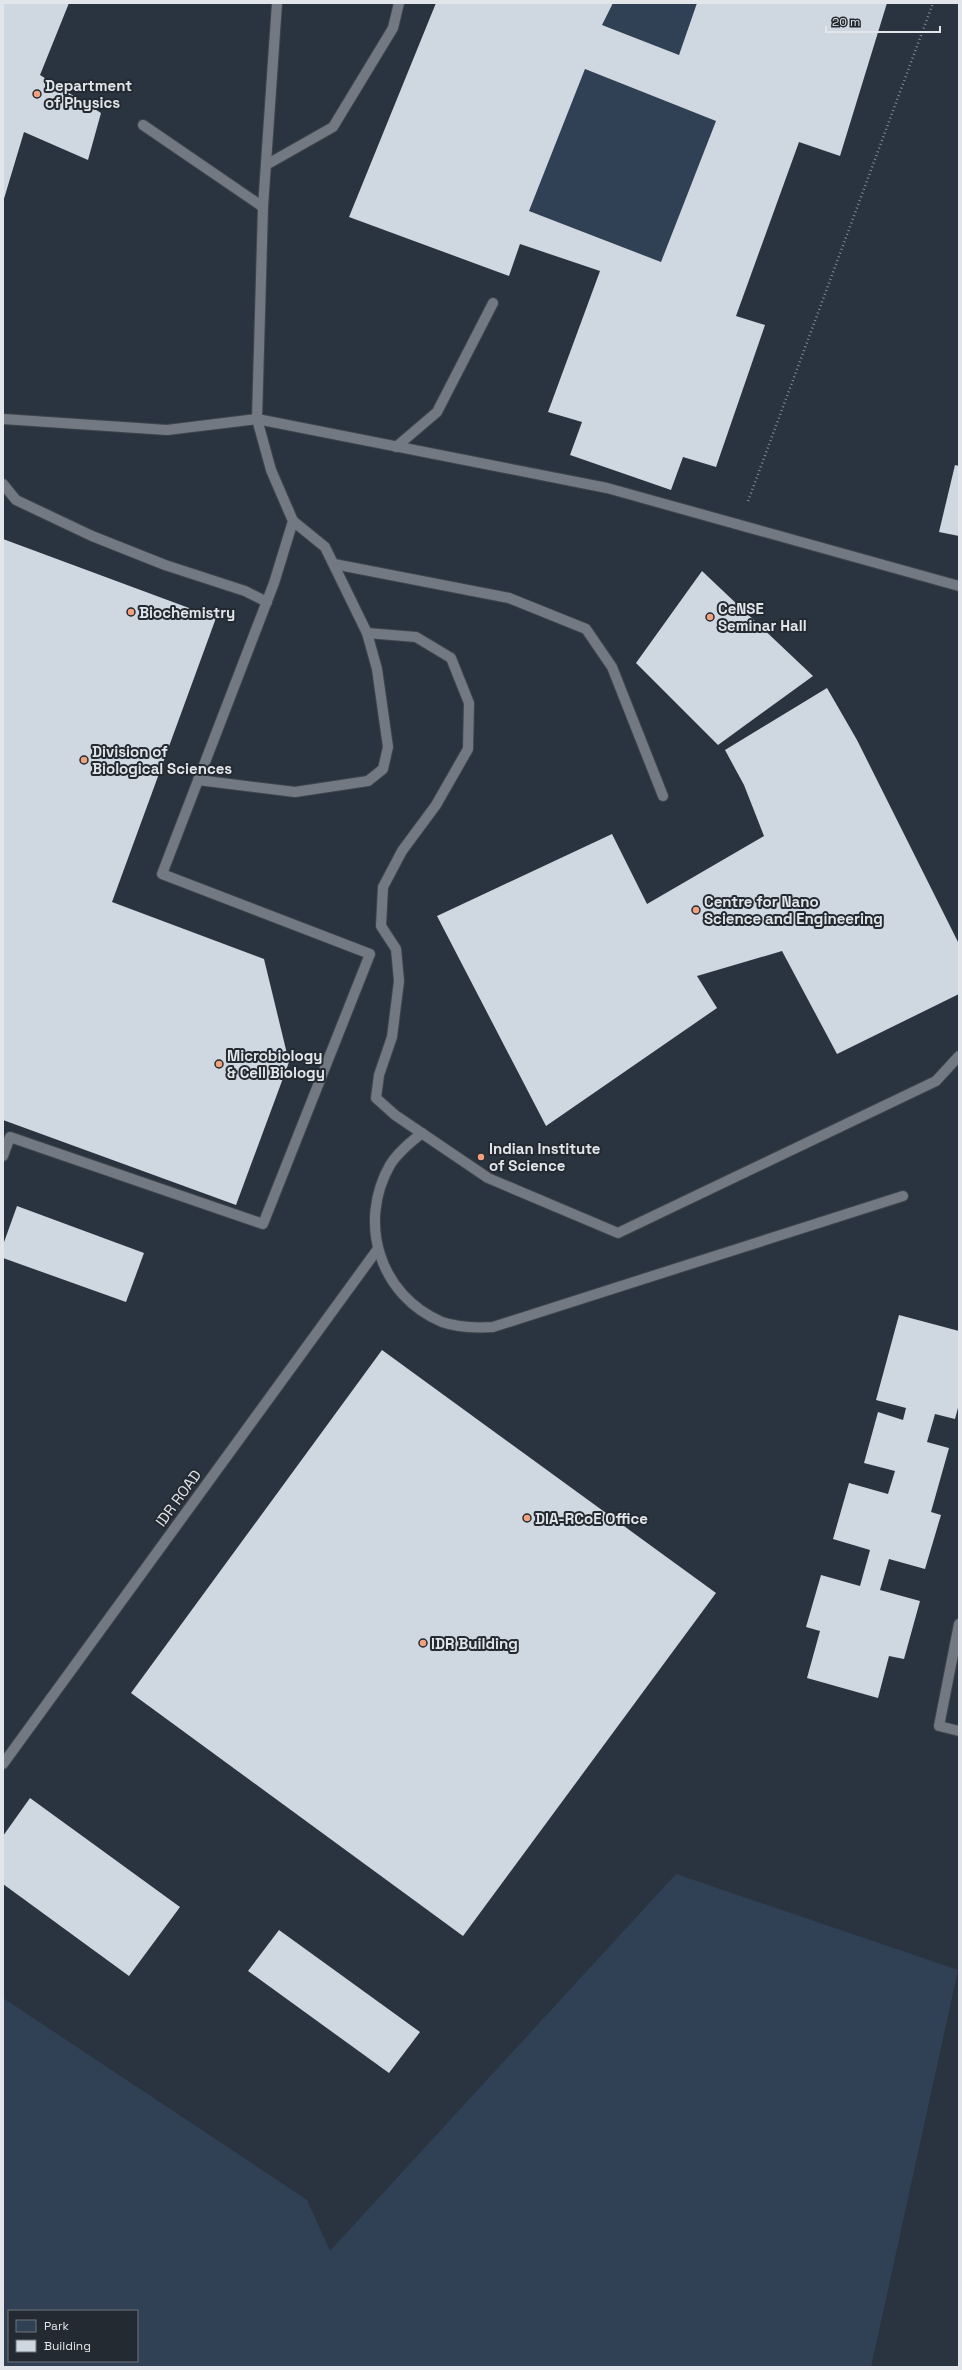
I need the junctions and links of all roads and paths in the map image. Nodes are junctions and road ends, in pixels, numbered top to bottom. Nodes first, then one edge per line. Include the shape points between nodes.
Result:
1 (278, 3) edge
2 (399, 3) edge
3 (933, 3) edge
4 (143, 125) dead end
5 (266, 165) junction
6 (262, 207) junction
7 (493, 303) dead end
8 (3, 419) edge
9 (257, 419) junction
10 (396, 447) junction
11 (3, 484) edge
12 (293, 521) junction
13 (739, 525) junction
14 (334, 564) junction
15 (959, 586) edge
16 (267, 602) junction
17 (367, 633) junction
18 (198, 780) junction
19 (663, 796) dead end
20 (959, 1056) edge
21 (422, 1133) junction
22 (3, 1156) edge
23 (903, 1196) dead end
24 (377, 1250) junction
25 (959, 1624) edge
26 (959, 1731) edge
27 (3, 1764) edge

1 - 5 lane
2 - 5 lane via 393,28 334,127
3 - 13 path
4 - 6 lane
5 - 6 lane
6 - 9 lane
7 - 10 lane via 437,412
8 - 9 lane via 167,430
9 - 10 lane
9 - 12 lane via 271,470
10 - 13 lane via 607,488
11 - 16 lane via 16,500 92,536 165,565 245,591
12 - 14 lane via 325,547
12 - 16 lane
13 - 15 lane
14 - 17 lane
14 - 19 lane via 509,598 586,629 612,667
16 - 18 lane
17 - 18 lane via 377,669 388,747 384,769 368,781 295,792
17 - 21 lane via 416,637 451,658 469,703 468,749 436,805 402,851 383,887 381,926 396,949 399,981 392,1037 379,1075 376,1098 395,1115
18 - 22 lane via 162,874 370,954 263,1224 10,1137
20 - 21 lane via 936,1081 618,1233 488,1178
21 - 24 lane via 405,1147 391,1164 381,1184 374,1220
23 - 24 lane via 493,1327 462,1326 443,1322 421,1310 401,1294 387,1273
24 - 27 lane, IDR ROAD
25 - 26 lane via 940,1726

